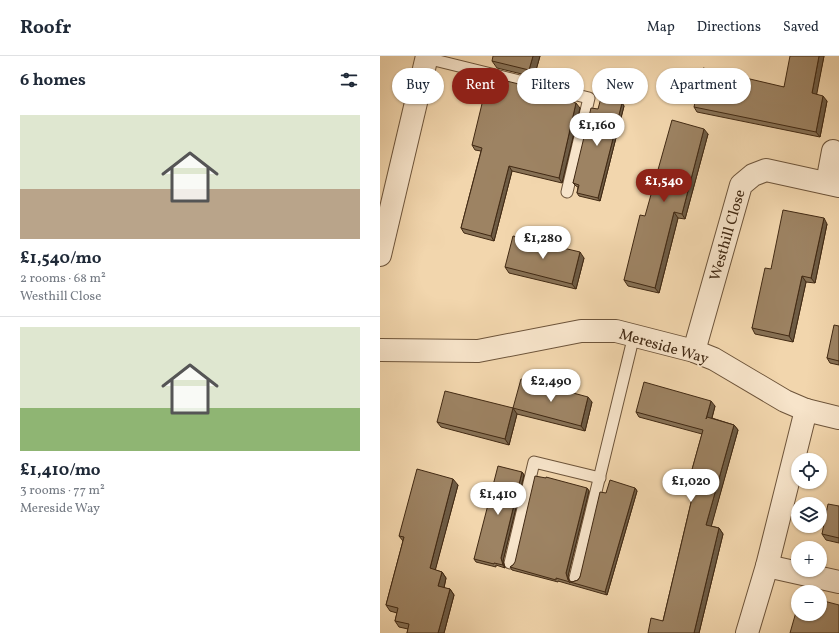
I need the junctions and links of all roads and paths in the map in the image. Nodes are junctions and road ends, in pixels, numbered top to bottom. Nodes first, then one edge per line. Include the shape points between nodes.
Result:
1 (426, 57) edge
2 (833, 151) dead end
3 (833, 185) edge
4 (567, 192) dead end
5 (380, 255) edge
6 (634, 335) junction
7 (380, 350) edge
8 (694, 351) junction
9 (806, 410) junction
10 (839, 418) edge
11 (600, 478) junction
12 (510, 563) dead end
13 (767, 566) junction
14 (575, 578) dead end
15 (839, 582) edge
16 (747, 633) edge

1 - 4 lane via 589,98
1 - 5 street
2 - 3 street, Westhill Close
3 - 8 street, Westhill Close via 766,170 741,184
6 - 7 street, Mereside Way via 616,331 580,331 478,351
6 - 8 street, Mereside Way
6 - 11 lane
8 - 9 street, Mereside Way via 714,359 785,401
9 - 10 street, Mereside Way
9 - 13 street
11 - 12 lane via 534,462
11 - 14 lane
13 - 15 street
13 - 16 street

